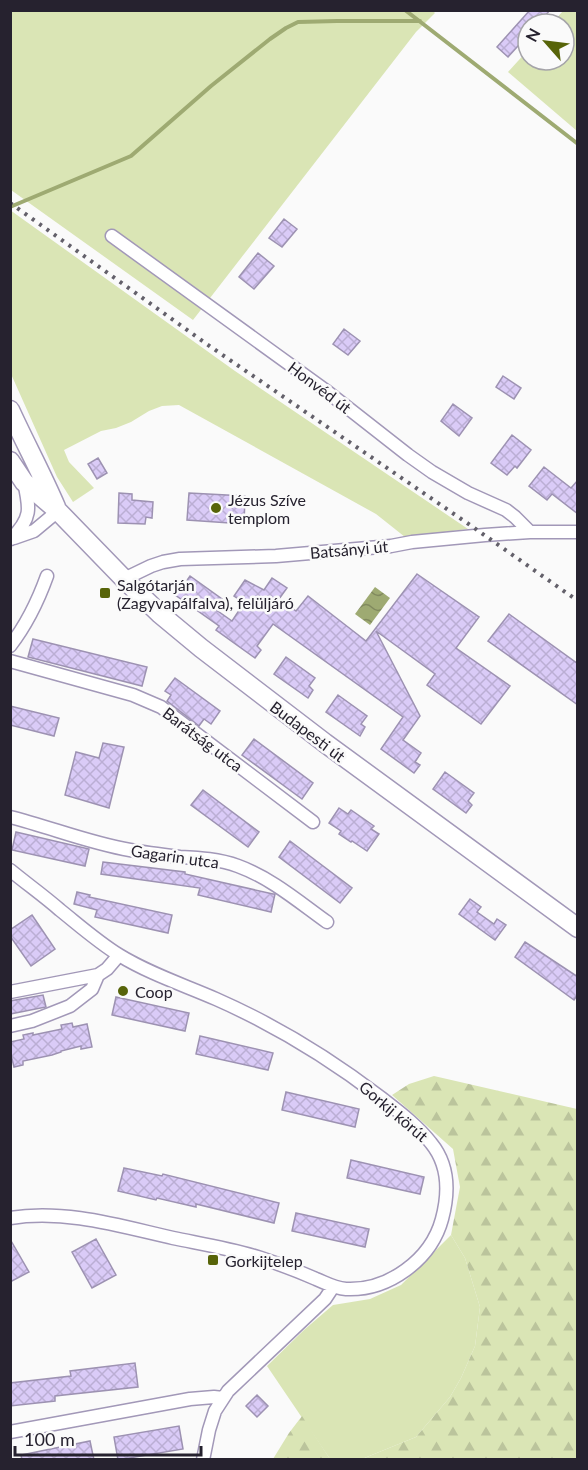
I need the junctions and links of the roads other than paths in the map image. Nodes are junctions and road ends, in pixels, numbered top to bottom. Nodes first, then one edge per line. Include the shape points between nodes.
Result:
1 (112, 236) dead end
2 (10, 410) edge
3 (10, 461) edge
4 (24, 482) junction
5 (58, 511) junction
6 (530, 532) junction
7 (578, 532) edge
8 (11, 538) edge
9 (47, 576) dead end
10 (124, 579) junction
11 (10, 646) edge
12 (10, 661) edge
13 (10, 817) edge
14 (313, 822) dead end
15 (10, 870) edge
16 (327, 922) dead end
17 (578, 928) edge
18 (119, 955) junction
19 (98, 975) junction
20 (10, 992) edge
21 (10, 1026) edge
22 (10, 1218) edge
23 (333, 1287) junction
24 (223, 1398) junction
25 (10, 1432) edge
26 (203, 1460) edge

1 - 6 street, Honvéd út via 432,472 506,510
2 - 5 main road
3 - 4 main road, Budapesti út
4 - 5 main road, Budapesti út
4 - 8 street, Budapesti út via 29,507 20,529
5 - 8 street, Budapesti út via 34,531
5 - 10 main road, Budapesti út
6 - 7 street, Batsányi út
6 - 10 street, Batsányi út via 276,556 180,559 151,566
9 - 11 street via 31,614
10 - 17 main road, Budapesti út via 176,628 250,687
12 - 14 street, Barátság utca via 133,695 161,707
13 - 16 street, Gagarin utca via 128,850 202,858 240,867 279,888
15 - 18 street, Gorkij körút
18 - 19 street
18 - 23 street, Gorkij körút via 297,1040 397,1111 434,1147 446,1174 446,1204 429,1246 402,1273 389,1280 361,1288
19 - 20 street
19 - 21 street via 92,989 70,1006
22 - 23 street via 53,1215 96,1220 254,1256
23 - 24 street
24 - 25 street via 190,1400
24 - 26 street via 215,1411

